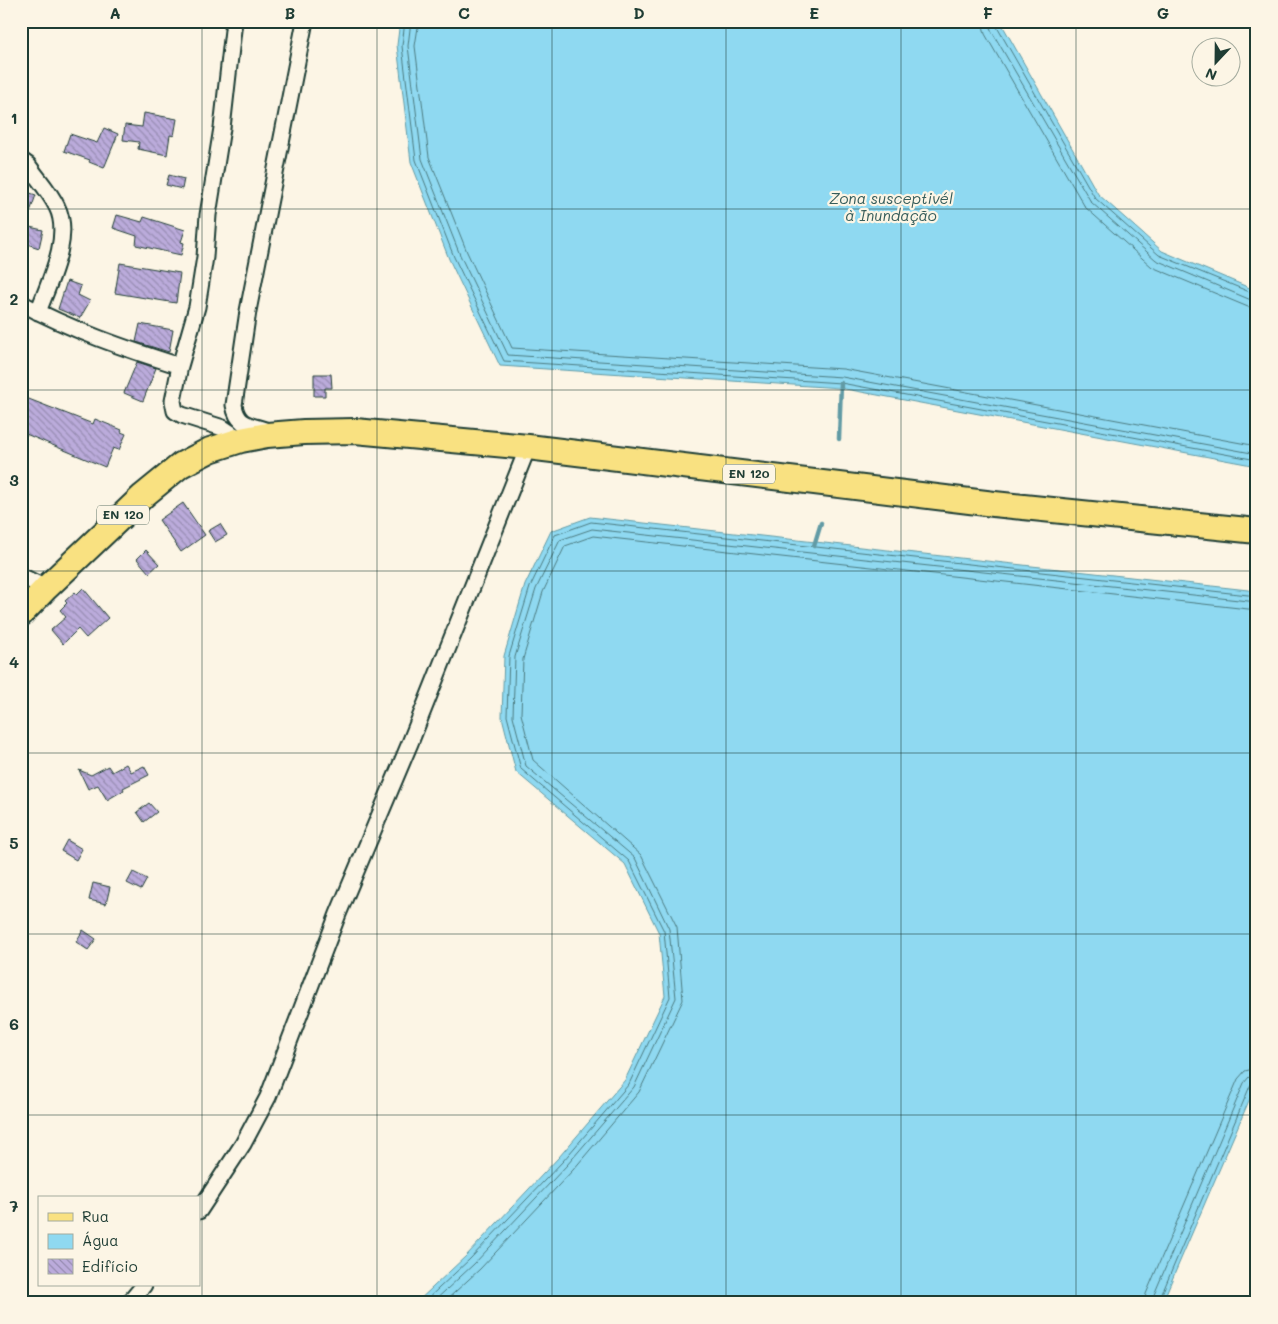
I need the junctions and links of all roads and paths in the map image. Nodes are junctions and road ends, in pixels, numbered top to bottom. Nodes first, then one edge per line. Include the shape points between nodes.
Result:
1 (234, 21) edge
2 (305, 21) edge
3 (21, 160) edge
4 (21, 302) edge
5 (38, 312) junction
6 (180, 366) junction
7 (276, 434) junction
8 (241, 440) junction
9 (528, 447) junction
10 (1257, 531) edge
11 (21, 576) edge
12 (46, 588) junction
13 (21, 614) edge
14 (200, 1209) edge
15 (143, 1286) edge
16 (129, 1303) edge

1 - 6 street via 205,257 197,307
2 - 7 street via 248,312 234,405 236,415 247,425
3 - 5 street via 57,206 63,223 63,235
4 - 5 street
5 - 6 street via 126,349
6 - 8 street via 173,402 176,411 223,428
7 - 8 main road, EN 120
7 - 9 main road, EN 120 via 355,431
8 - 12 main road, EN 120 via 210,450 181,465 143,496
9 - 10 main road, EN 120 via 994,504
9 - 14 street via 338,914 268,1097 243,1144
11 - 12 street
12 - 13 main road, EN 120
15 - 16 street

